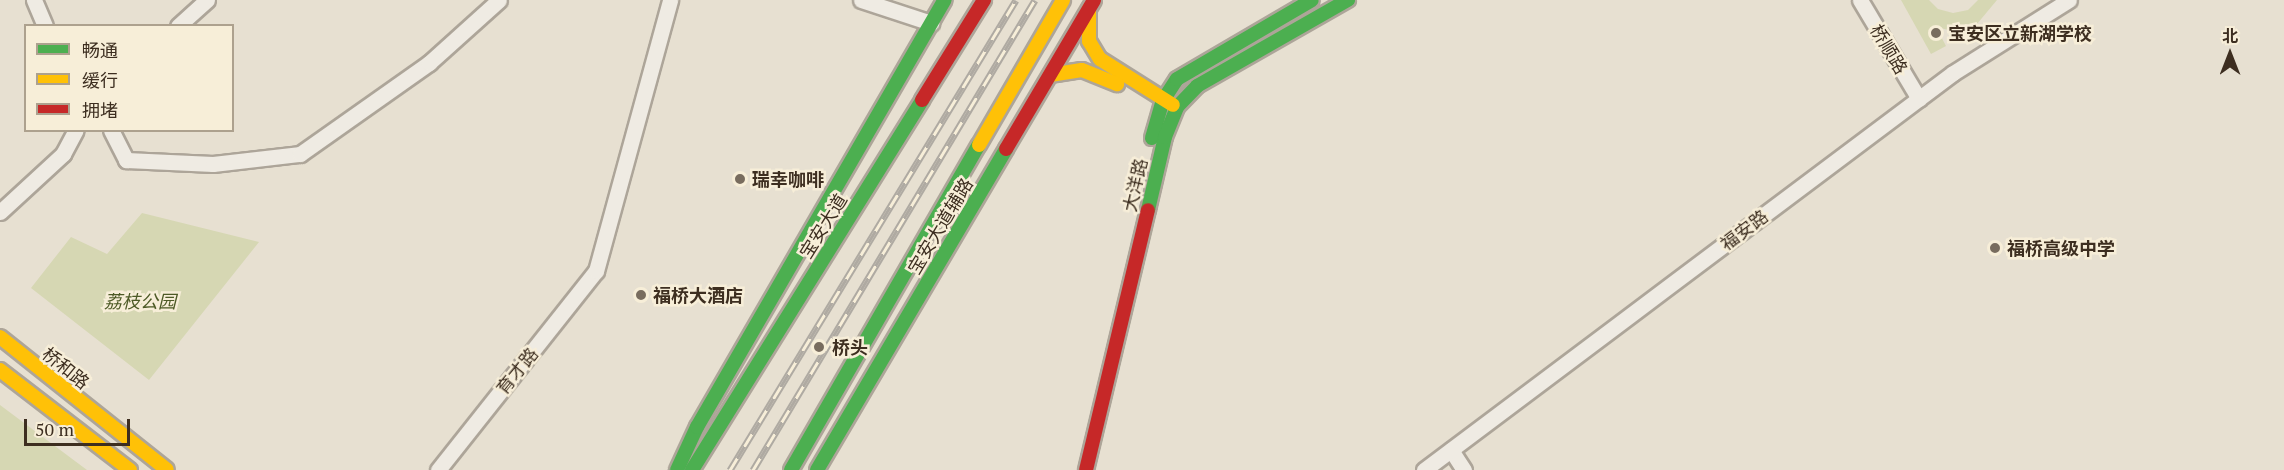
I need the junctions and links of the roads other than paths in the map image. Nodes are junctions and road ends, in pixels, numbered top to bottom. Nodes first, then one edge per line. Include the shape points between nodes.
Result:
1 (34, 0) edge
2 (207, 0) edge
3 (499, 0) edge
4 (670, 0) edge
5 (861, 0) edge
6 (945, 0) edge
7 (984, 0) edge
8 (1063, 0) edge
9 (1312, 0) edge
10 (1348, 0) edge
11 (1860, 0) edge
12 (2069, 0) edge
13 (1091, 4) edge
14 (931, 23) junction
15 (44, 24) edge
16 (180, 24) edge
17 (1050, 75) junction
18 (1919, 99) junction
19 (1161, 104) junction
20 (1175, 112) junction
21 (74, 132) edge
22 (112, 132) edge
23 (0, 212) edge
24 (0, 338) edge
25 (0, 370) edge
26 (1451, 450) junction
27 (130, 470) edge
28 (167, 470) edge
29 (438, 470) edge
30 (677, 470) edge
31 (692, 470) edge
32 (791, 470) edge
33 (817, 470) edge
34 (1071, 470) edge
35 (1086, 470) edge
36 (1424, 470) edge
37 (1464, 470) edge

1 - 15 street
2 - 16 street
3 - 22 street via 429,63 300,154 213,164 126,160
4 - 29 street, 育才路 via 596,271
5 - 14 street
6 - 14 main road
7 - 31 main road, 宝安大道
8 - 32 main road
9 - 19 main road, 大洋路 via 1182,74
10 - 20 main road via 1197,86
11 - 18 street, 桥顺路
12 - 18 street, 福安路
13 - 17 main road, 宝安大道辅路
13 - 19 main road via 1088,32 1095,53
14 - 30 main road via 697,427
17 - 19 main road via 1075,69 1090,71
17 - 33 main road, 宝安大道辅路
18 - 26 street, 福安路
19 - 20 main road
19 - 34 main road, 大洋路
20 - 35 main road, 大洋路
21 - 23 street via 63,154
24 - 28 main road, 桥和路
25 - 27 main road
26 - 36 street, 福安路
26 - 37 street

